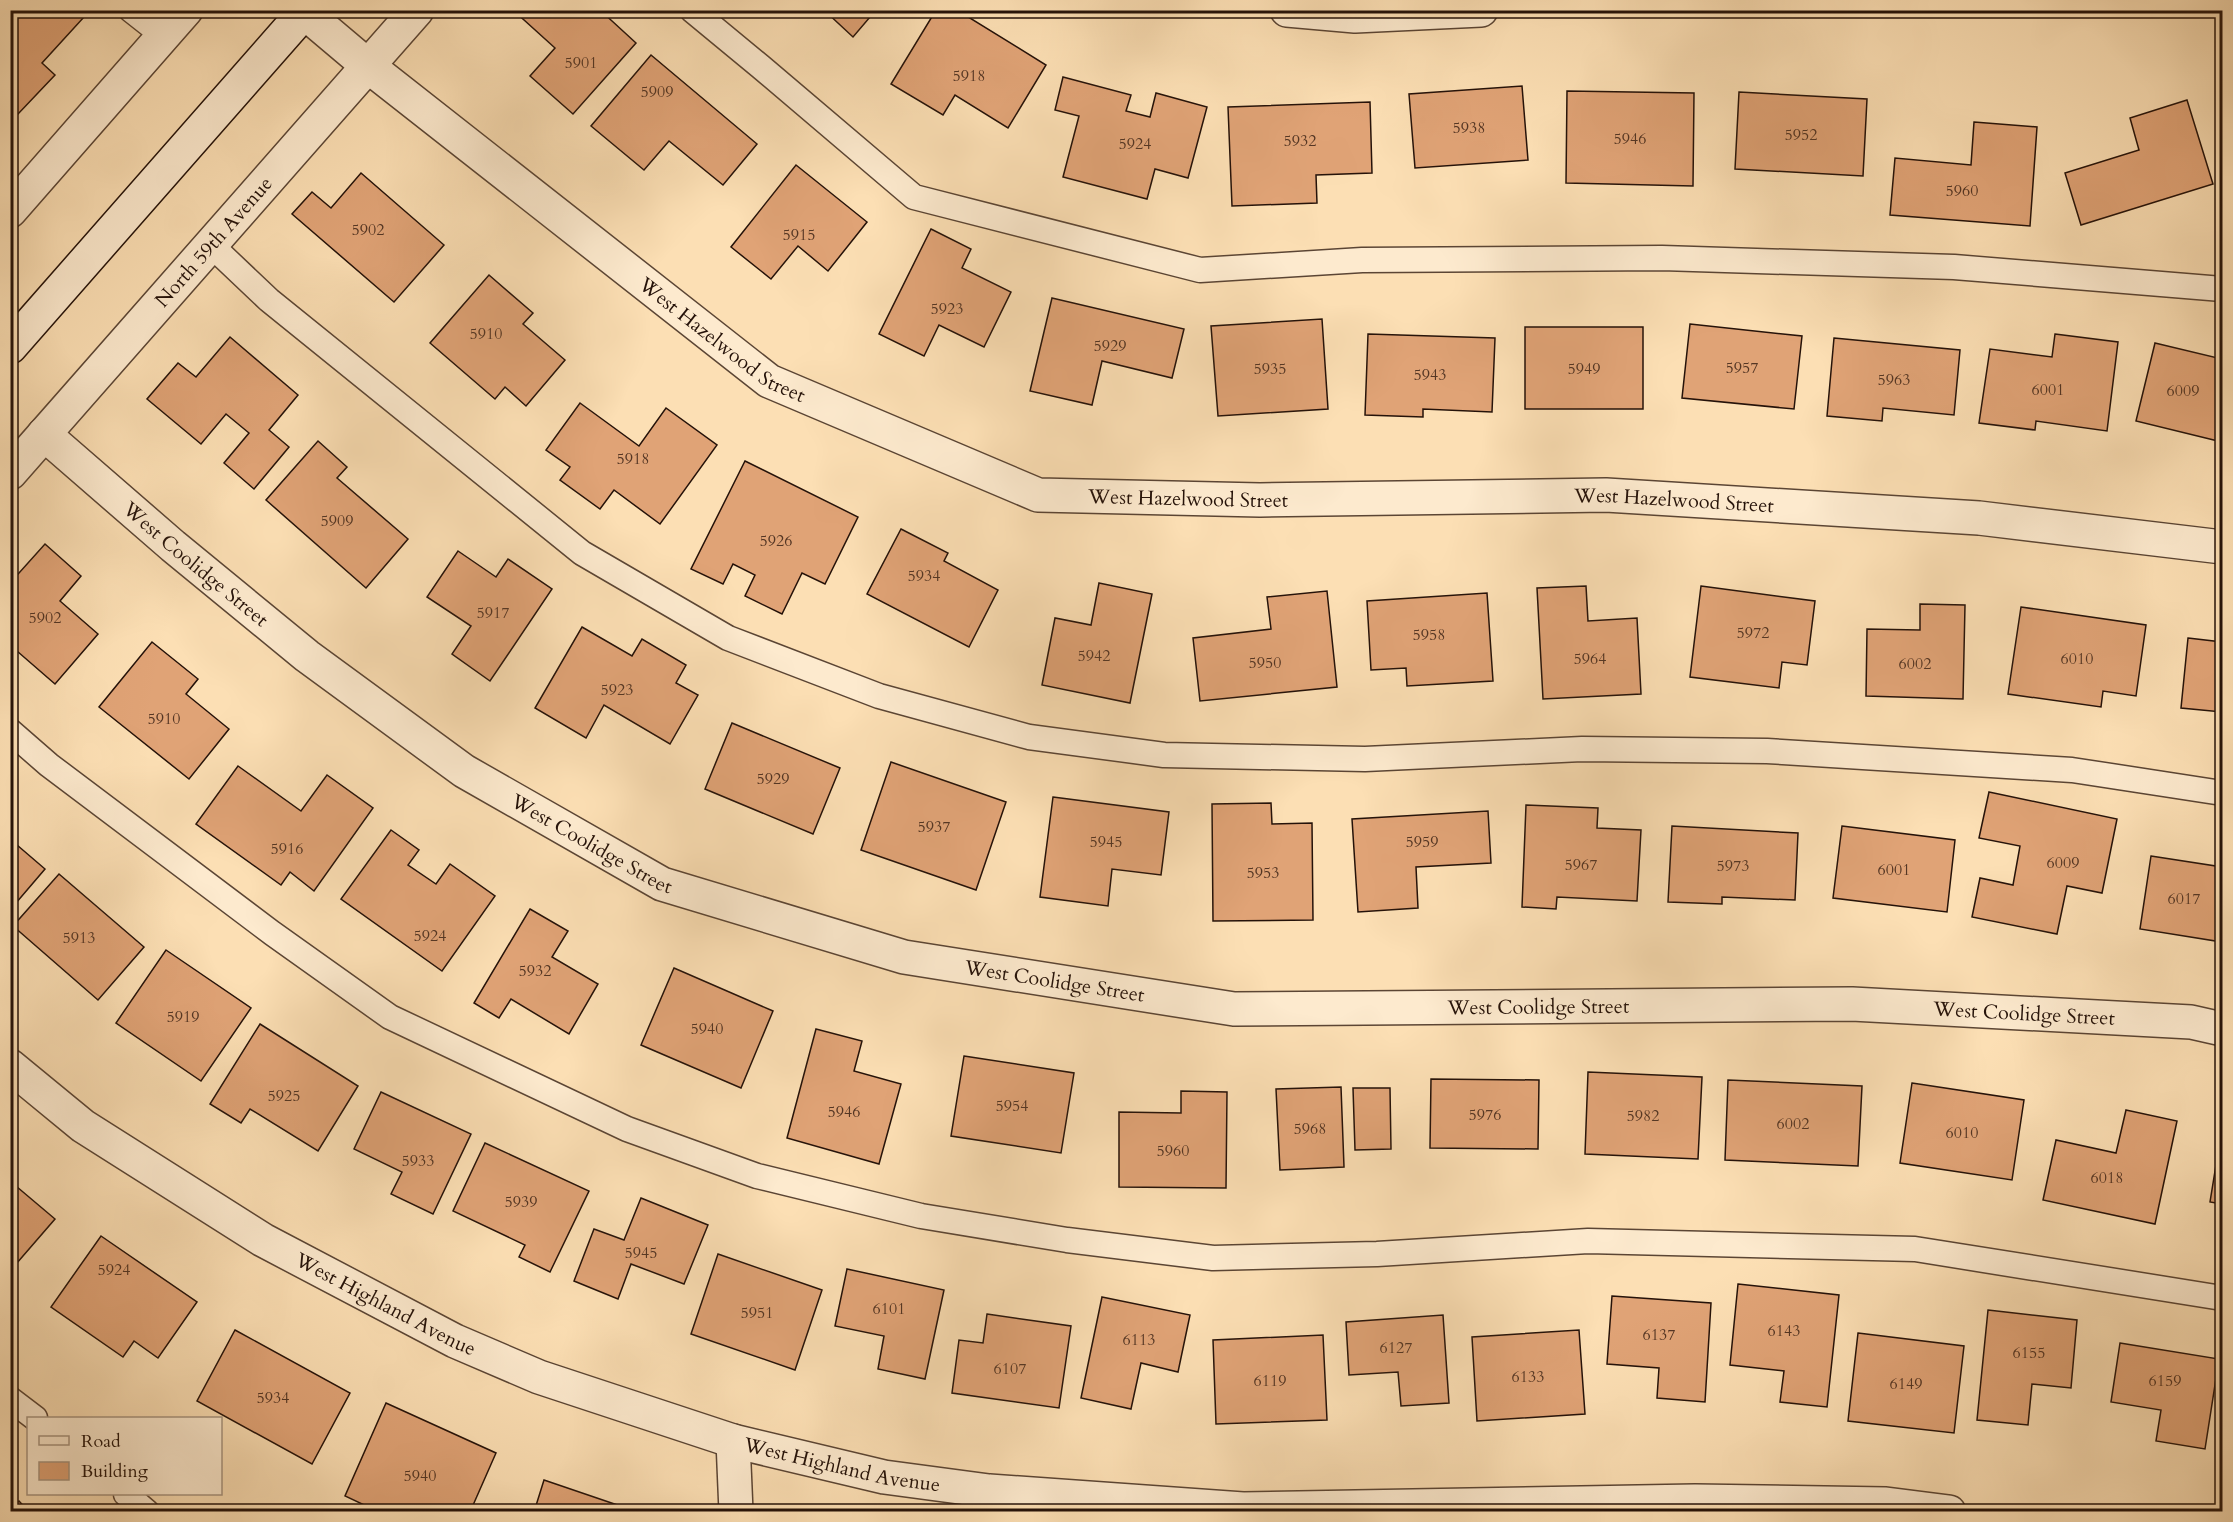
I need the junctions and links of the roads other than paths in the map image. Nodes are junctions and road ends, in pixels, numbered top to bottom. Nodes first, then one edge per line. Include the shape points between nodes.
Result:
1 (131, 10) edge
2 (186, 10) edge
3 (417, 10) edge
4 (692, 10) edge
5 (1287, 10) edge
6 (1480, 10) edge
7 (305, 11) edge
8 (164, 36) junction
9 (368, 66) junction
10 (10, 211) edge
11 (211, 245) junction
12 (2223, 289) edge
13 (10, 347) edge
14 (44, 434) junction
15 (10, 473) edge
16 (2223, 547) edge
17 (10, 731) edge
18 (2223, 793) edge
19 (2223, 1029) edge
20 (10, 1066) edge
21 (2223, 1298) edge
22 (10, 1399) edge
23 (32, 1417) edge
24 (733, 1441) junction
25 (127, 1495) edge
26 (989, 1501) edge
27 (1243, 1510) edge
28 (147, 1512) edge
29 (736, 1512) edge
30 (1949, 1512) edge

1 - 8 lane
2 - 8 street
3 - 9 street, North 59th Avenue
4 - 12 lane via 914,197 1200,270 1362,260 1662,258 1954,267
5 - 6 street via 1355,16
7 - 9 street, West Hazelwood Street
7 - 13 street
8 - 10 street
9 - 11 street, North 59th Avenue
9 - 16 street, West Hazelwood Street via 769,381 1038,495 1260,500 1606,495 1979,518
11 - 14 street, North 59th Avenue
11 - 18 lane via 269,300 582,553 728,638 913,706 1029,737 1164,755 1365,759 1582,749 1767,751 2072,770
14 - 15 street, North 59th Avenue
14 - 19 street, West Coolidge Street via 307,656 464,771 662,884 904,957 1233,1009 1852,1004 2191,1022
17 - 21 lane via 49,765 262,926 390,1017 627,1129 757,1176 921,1216 1213,1258 1377,1254 1588,1240 1915,1249
20 - 24 street, West Highland Avenue via 83,1126 263,1240 454,1341 539,1377
22 - 23 lane
24 - 26 street, West Highland Avenue
24 - 29 street
25 - 28 lane
26 - 27 street, West Highland Avenue
27 - 30 street, West Highland Avenue via 1695,1501 1886,1504

